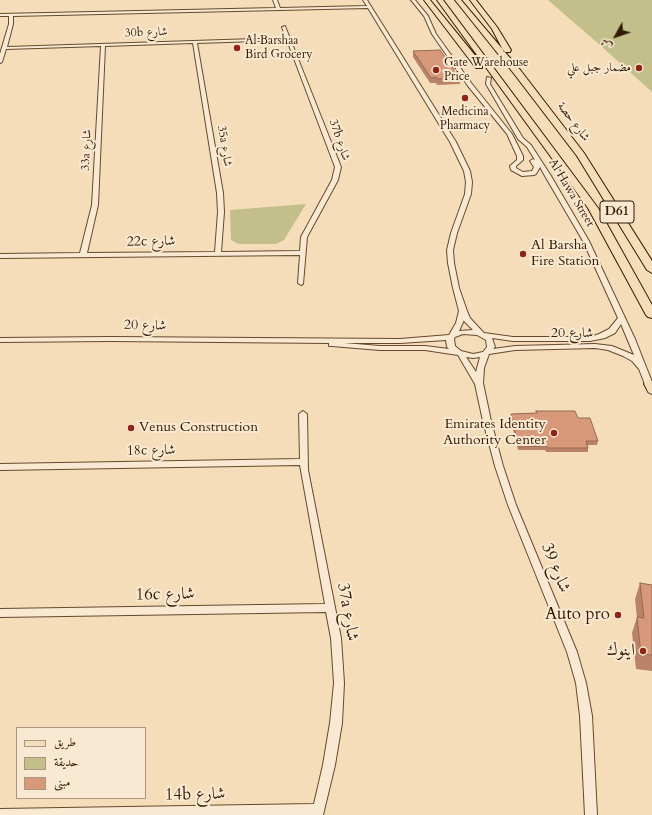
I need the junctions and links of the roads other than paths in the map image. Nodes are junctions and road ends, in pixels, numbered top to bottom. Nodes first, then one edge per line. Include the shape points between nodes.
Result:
1 (275, 0) edge
2 (413, 0) edge
3 (422, 0) edge
4 (427, 0) edge
5 (440, 0) edge
6 (458, 0) edge
7 (473, 0) edge
8 (367, 4) edge
9 (278, 8) junction
10 (435, 11) junction
11 (0, 15) edge
12 (11, 15) junction
13 (18, 15) junction
14 (11, 24) junction
15 (284, 27) dead end
16 (288, 39) junction
17 (196, 42) junction
18 (103, 45) junction
19 (4, 48) junction
20 (0, 62) edge
21 (518, 73) junction
22 (490, 78) junction
23 (521, 139) junction
24 (556, 158) junction
25 (218, 253) junction
26 (302, 253) junction
27 (83, 255) junction
28 (0, 256) edge
29 (652, 270) edge
30 (301, 283) dead end
31 (463, 311) junction
32 (652, 315) edge
33 (621, 319) junction
34 (481, 334) junction
35 (452, 336) junction
36 (0, 340) edge
37 (290, 341) junction
38 (486, 353) junction
39 (460, 354) junction
40 (479, 382) junction
41 (650, 385) edge
42 (303, 414) dead end
43 (303, 462) junction
44 (0, 467) edge
45 (331, 608) junction
46 (0, 614) edge
47 (317, 813) edge
48 (0, 815) edge
49 (591, 815) edge

1 - 9 street
2 - 23 street via 470,85 503,127 520,156 513,169 522,174 532,173 537,167
3 - 10 main road
4 - 10 main road, D61
5 - 24 main road, D61
6 - 21 main road, شارع حصة / D61
7 - 21 main road via 495,28
8 - 9 street
8 - 31 street via 455,146 467,171 468,194 450,250 453,275
9 - 13 street
10 - 22 main road, D61
11 - 12 street
12 - 13 street
12 - 14 street
13 - 14 street
14 - 19 street
15 - 16 street, 37b شارع
16 - 17 street, 30b شارع
16 - 26 street, 37b شارع via 338,167 335,180 307,230
17 - 18 street, 30b شارع
17 - 25 street, 35a شارع via 220,198
18 - 19 street, 30b شارع
18 - 27 street, 33a شارع via 95,205
19 - 20 street
21 - 29 main road, شارع حصة / D61 via 585,161
22 - 23 street, Al Hawa Street via 490,88
22 - 24 main road, D61 via 539,141
23 - 33 street, Al Hawa Street via 529,146 586,241
24 - 32 main road, D61 via 593,208
25 - 26 street, 22c شارع
25 - 27 street, 22c شارع
26 - 30 street, 37b شارع
27 - 28 street, 22c شارع
31 - 34 street
31 - 35 street via 460,323
33 - 34 street, شارع 20 via 612,331 590,339 518,339
33 - 41 street, Al Hawa Street
34 - 35 street, شارع 20 via 468,331
34 - 38 street via 491,342 491,347
35 - 37 street, شارع 20 via 400,341
35 - 39 street, شارع 39 via 449,342 451,347
36 - 37 street, شارع 20
37 - 39 street, شارع 20 via 368,348 425,348
38 - 39 street, شارع 20 via 473,356
38 - 40 street, شارع 39 via 480,368
38 - 41 street, شارع 20 via 515,348 609,348 635,359
39 - 40 street, شارع 39
40 - 49 street, شارع 39 via 492,443 505,485 572,652 581,683 586,716
42 - 43 street, 37a شارع
43 - 44 street, 18c شارع
43 - 45 street, 37a شارع
45 - 46 street, 16c شارع
45 - 47 street, 37a شارع via 340,683 329,765
47 - 48 street, 14b شارع

